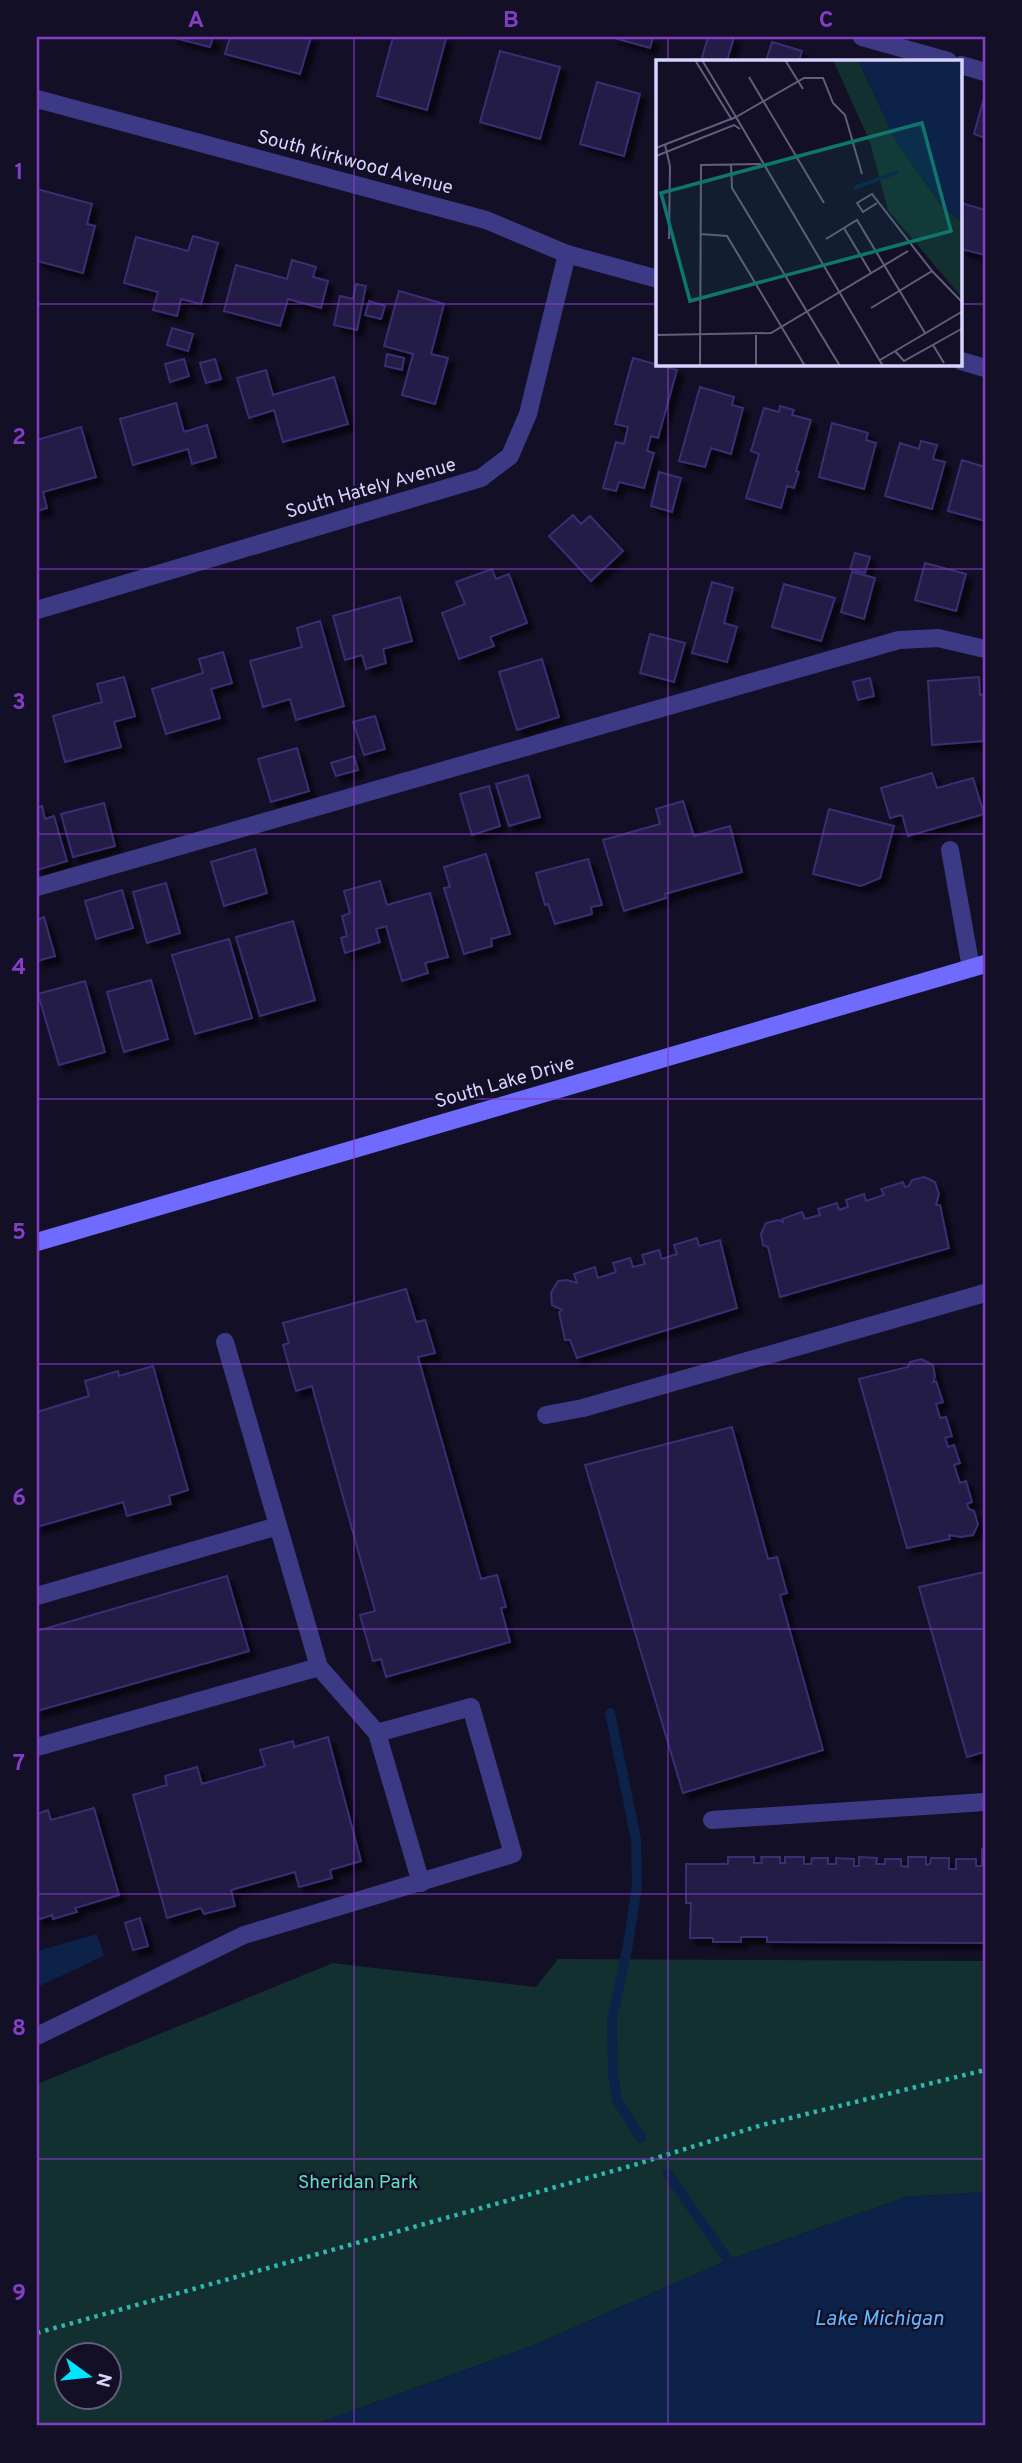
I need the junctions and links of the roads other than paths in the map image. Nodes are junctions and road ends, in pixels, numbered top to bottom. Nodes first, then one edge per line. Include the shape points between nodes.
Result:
1 (862, 37) edge
2 (944, 60) edge
3 (962, 65) edge
4 (985, 72) edge
5 (37, 99) edge
6 (567, 254) junction
7 (656, 278) edge
8 (962, 361) edge
9 (985, 368) edge
10 (37, 610) edge
11 (985, 649) edge
12 (950, 850) dead end
13 (37, 887) edge
14 (978, 966) edge
15 (37, 1242) edge
16 (985, 1293) edge
17 (225, 1342) dead end
18 (546, 1415) dead end
19 (278, 1526) junction
20 (37, 1596) edge
21 (319, 1667) junction
22 (377, 1732) junction
23 (37, 1747) edge
24 (985, 1802) edge
25 (712, 1820) dead end
26 (421, 1882) junction
27 (37, 2036) edge

1 - 2 street
3 - 4 street
5 - 6 street, South Kirkwood Avenue via 486,220
6 - 7 street, South Kirkwood Avenue
6 - 10 street, South Hately Avenue via 519,438 510,456 481,478
8 - 9 street
11 - 13 street via 938,638 898,640
12 - 14 street
14 - 15 main road, South Lake Drive
16 - 18 street
17 - 19 street
19 - 20 street
19 - 21 street
21 - 22 street
21 - 23 street
22 - 26 street
22 - 26 street via 471,1707 513,1854
24 - 25 street
26 - 27 street via 244,1935

